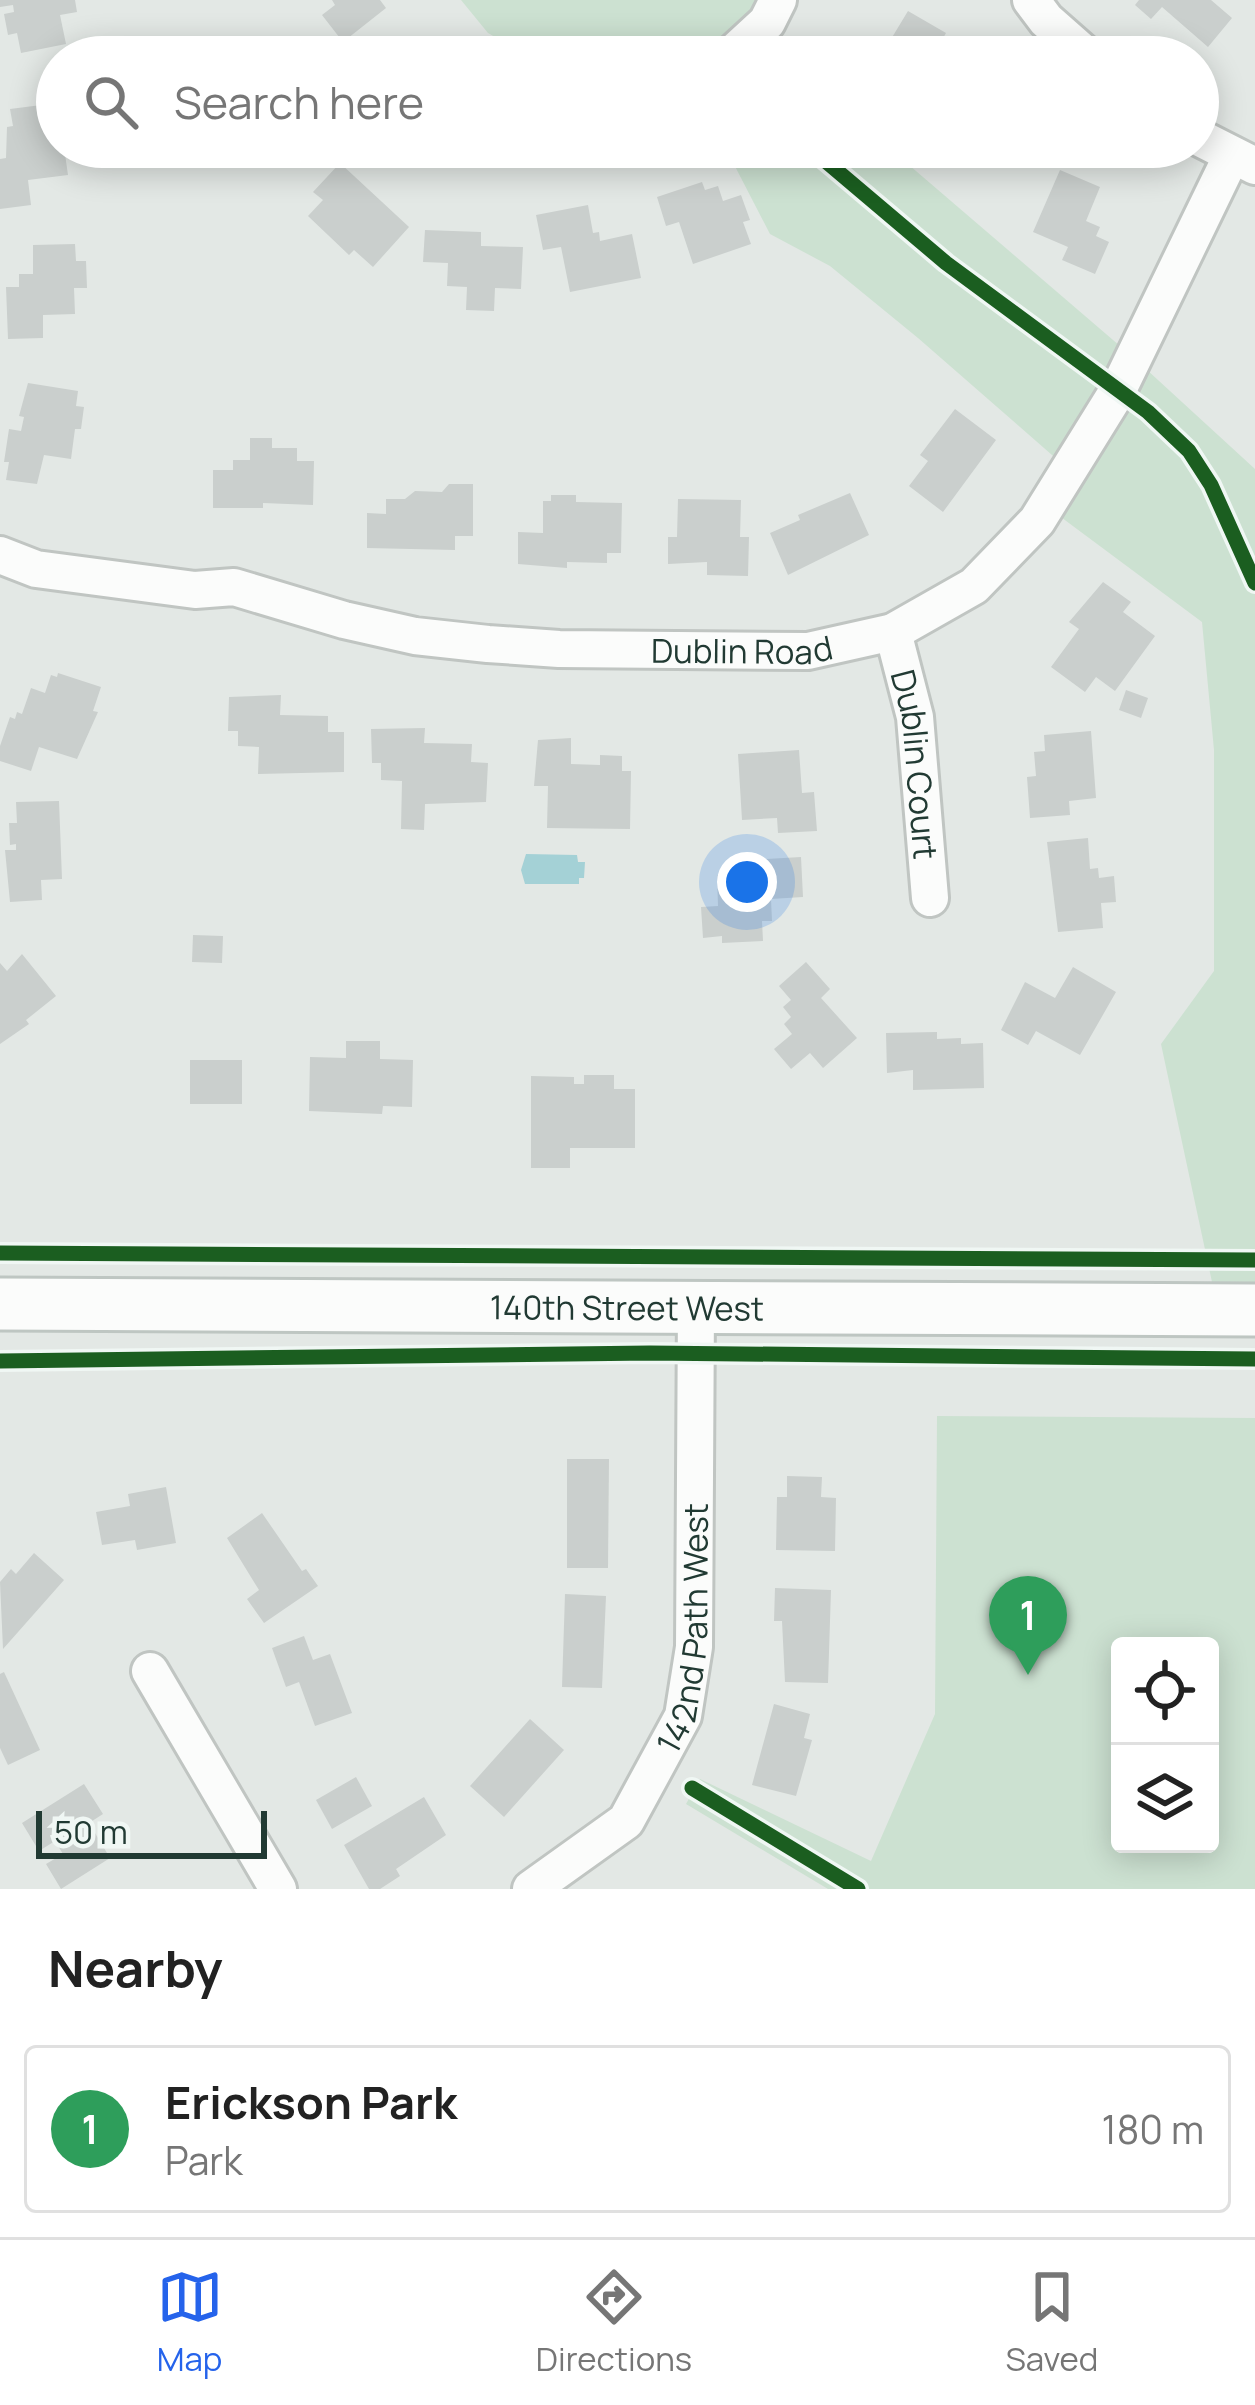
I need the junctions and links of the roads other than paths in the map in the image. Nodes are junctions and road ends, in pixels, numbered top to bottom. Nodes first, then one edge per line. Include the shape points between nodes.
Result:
1 (778, 0) edge
2 (1031, 0) edge
3 (752, 36) edge
4 (1064, 36) edge
5 (1243, 161) edge
6 (0, 555) edge
7 (893, 632) junction
8 (930, 898) dead end
9 (0, 1304) edge
10 (696, 1306) junction
11 (1255, 1310) edge
12 (150, 1671) dead end
13 (278, 1889) edge
14 (531, 1889) edge

1 - 3 street
2 - 4 street
5 - 7 street, Dublin Road via 1037,521 974,586
6 - 7 street, Dublin Road via 36,569 195,590 234,587 415,636 488,644 808,651
7 - 8 street, Dublin Court via 915,717
9 - 10 street, 140th Street West
10 - 11 street, 140th Street West
10 - 14 street, 142nd Path West via 694,1647 683,1716 626,1821
12 - 13 street

